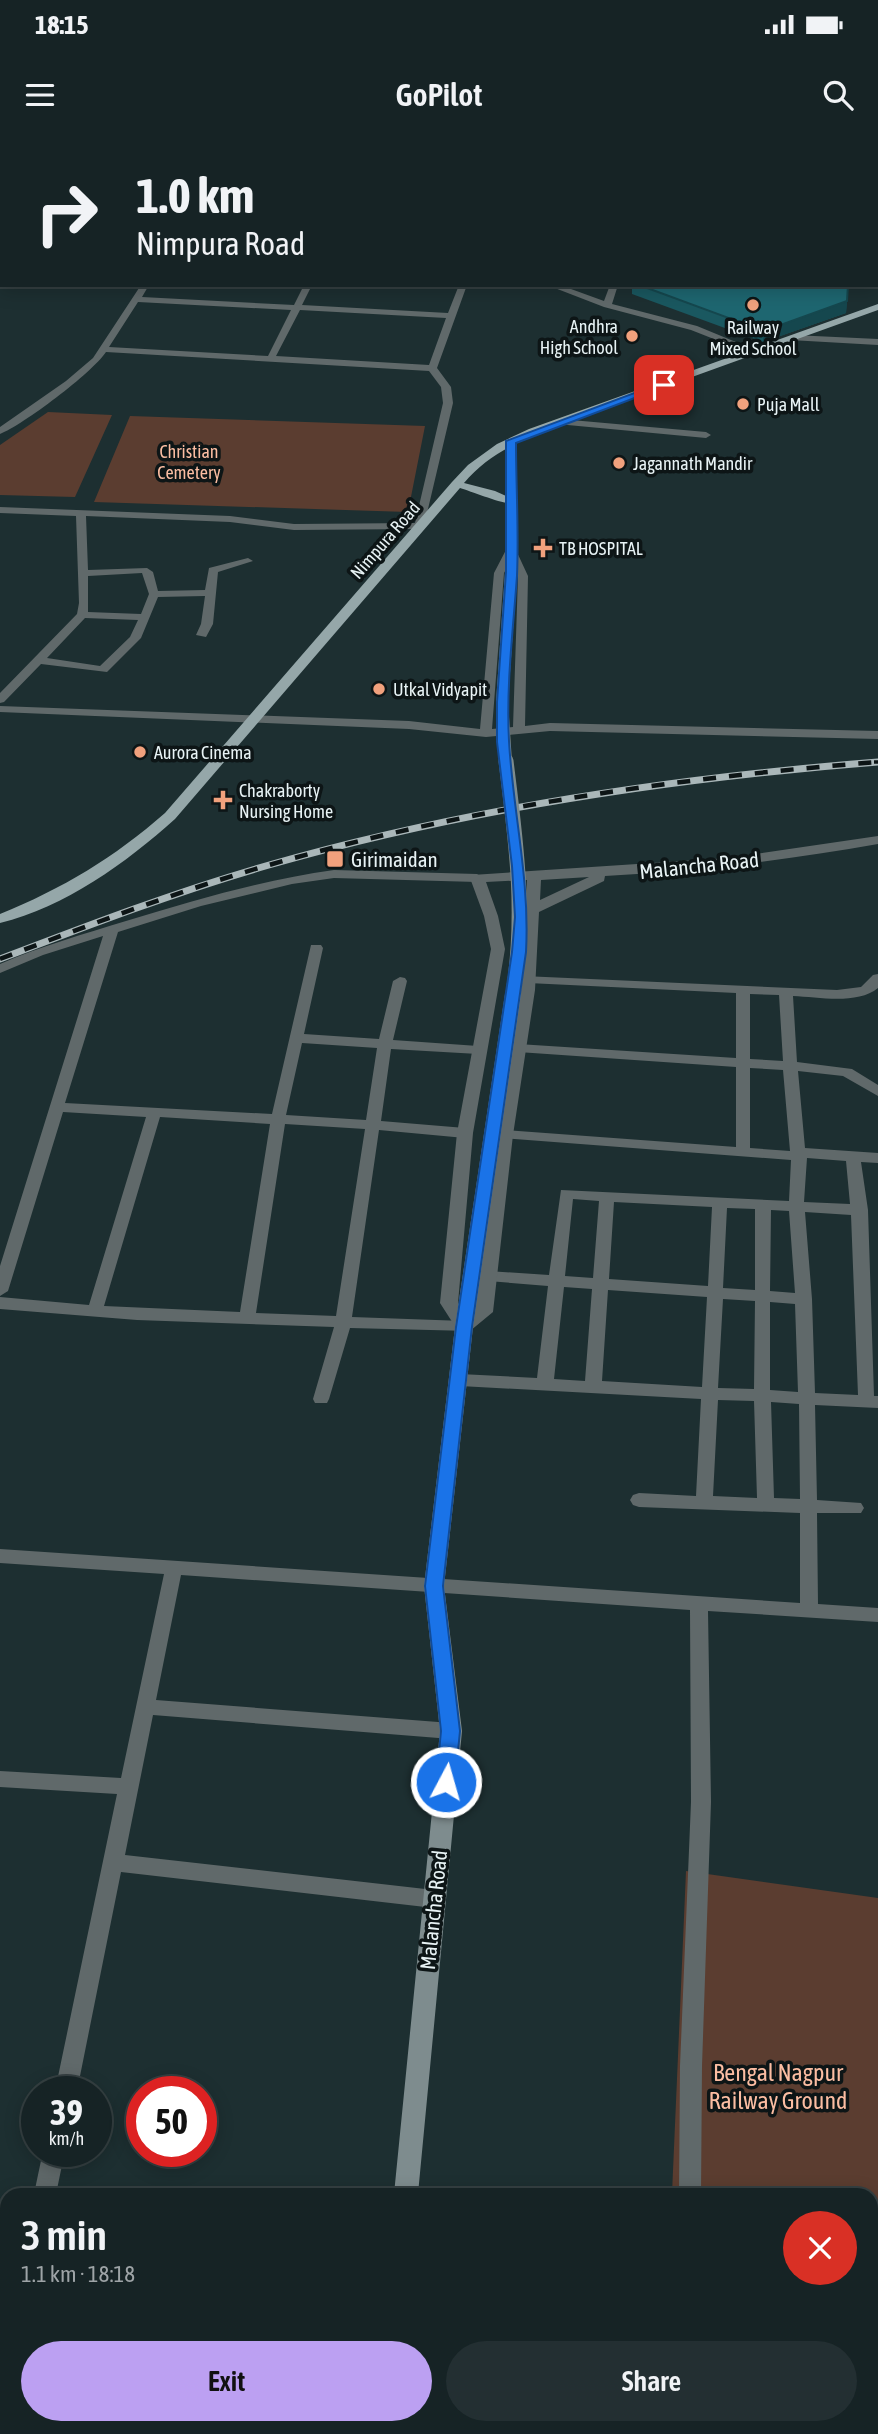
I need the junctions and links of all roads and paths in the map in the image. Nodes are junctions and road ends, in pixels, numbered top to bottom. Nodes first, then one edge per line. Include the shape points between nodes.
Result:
1 (144, 287) edge
2 (306, 287) edge
3 (462, 287) edge
4 (557, 287) edge
5 (613, 287) edge
6 (136, 299) junction
7 (607, 305) junction
8 (878, 307) edge
9 (296, 308) junction
10 (452, 316) junction
11 (793, 338) junction
12 (878, 342) edge
13 (104, 349) junction
14 (755, 352) junction
15 (271, 358) junction
16 (432, 368) junction
17 (560, 422) junction
18 (0, 431) edge
19 (706, 435) dead end
20 (511, 441) junction
21 (456, 484) junction
22 (511, 502) junction
23 (0, 510) edge
24 (81, 513) junction
25 (419, 526) junction
26 (512, 550) junction
27 (248, 561) dead end
28 (84, 573) junction
29 (209, 593) junction
30 (153, 594) junction
31 (82, 615) junction
32 (144, 617) junction
33 (202, 635) dead end
34 (40, 660) junction
35 (0, 700) edge
36 (0, 709) edge
37 (254, 718) junction
38 (519, 728) junction
39 (486, 733) junction
40 (878, 735) edge
41 (878, 840) edge
42 (612, 873) junction
43 (534, 876) junction
44 (477, 878) junction
45 (533, 909) junction
46 (0, 919) edge
47 (112, 929) junction
48 (316, 948) dead end
49 (0, 969) edge
50 (878, 978) edge
51 (400, 981) dead end
52 (520, 986) junction
53 (743, 989) junction
54 (786, 991) junction
55 (296, 1038) junction
56 (385, 1044) junction
57 (518, 1048) junction
58 (478, 1050) junction
59 (744, 1063) junction
60 (789, 1066) junction
61 (878, 1091) edge
62 (57, 1107) junction
63 (155, 1113) junction
64 (278, 1120) junction
65 (372, 1125) junction
66 (465, 1133) junction
67 (505, 1135) junction
68 (743, 1152) junction
69 (799, 1156) junction
70 (853, 1156) junction
71 (878, 1158) edge
72 (607, 1196) junction
73 (720, 1203) junction
74 (763, 1206) junction
75 (797, 1208) junction
76 (860, 1210) junction
77 (488, 1276) junction
78 (557, 1281) junction
79 (599, 1284) junction
80 (0, 1291) edge
81 (717, 1293) junction
82 (761, 1296) junction
83 (804, 1299) junction
84 (0, 1303) edge
85 (95, 1311) junction
86 (247, 1319) junction
87 (343, 1323) junction
88 (464, 1327) junction
89 (460, 1380) junction
90 (545, 1384) junction
91 (593, 1387) junction
92 (708, 1393) junction
93 (762, 1396) junction
94 (808, 1398) junction
95 (321, 1399) dead end
96 (872, 1401) edge
97 (639, 1500) dead end
98 (704, 1502) junction
99 (766, 1503) junction
100 (808, 1504) junction
101 (855, 1508) dead end
102 (0, 1556) edge
103 (174, 1567) junction
104 (434, 1586) junction
105 (699, 1603) junction
106 (809, 1611) junction
107 (878, 1615) edge
108 (145, 1707) junction
109 (451, 1731) junction
110 (0, 1779) edge
111 (129, 1787) junction
112 (113, 1862) junction
113 (434, 1899) junction
114 (69, 2076) edge
115 (51, 2167) edge
116 (46, 2188) edge
117 (406, 2188) edge
118 (690, 2188) edge

1 - 6 street
2 - 9 street
3 - 10 street
4 - 7 street
5 - 7 street
6 - 9 street
6 - 13 street
7 - 14 street via 694,328
8 - 11 main road, Nimpura Road
9 - 10 street
9 - 15 street
10 - 16 street
11 - 12 street
11 - 14 main road, Nimpura Road
13 - 15 street
13 - 18 street via 69,383
14 - 17 main road, Nimpura Road
15 - 16 street
16 - 25 street via 446,387 448,403
17 - 19 street
17 - 20 main road, Nimpura Road
20 - 21 main road, Nimpura Road via 484,456
20 - 22 main road, Malancha Road
21 - 22 main road
21 - 25 main road, Nimpura Road
22 - 26 main road, Malancha Road
23 - 24 street
24 - 25 street via 230,519 294,527
24 - 28 street
25 - 37 main road, Nimpura Road
26 - 38 street via 523,576
26 - 39 street via 499,573
26 - 52 main road, Malancha Road, bridge via 502,702 519,866
27 - 29 street via 213,570
28 - 30 street via 145,571
28 - 31 street
29 - 30 street
29 - 33 street
30 - 32 street
31 - 32 street
31 - 34 street
32 - 34 street via 129,645 103,670
34 - 35 street
36 - 37 street
37 - 39 street
37 - 46 main road, Nimpura Road via 170,816 135,848 88,880
38 - 39 street
38 - 40 street
41 - 42 street, Malancha Road via 732,864
42 - 43 street, Malancha Road
42 - 45 street
43 - 44 street, Malancha Road
43 - 45 street
44 - 47 street via 334,874 197,903
44 - 58 street via 498,949
45 - 52 street
47 - 49 street
47 - 62 street
48 - 55 street
50 - 54 street via 873,987 857,993
51 - 56 street
52 - 53 street
52 - 57 street
52 - 88 main road, Malancha Road
53 - 54 street
53 - 59 street
54 - 60 street
55 - 56 street
55 - 64 street
56 - 58 street
56 - 65 street
57 - 59 street
57 - 67 street
58 - 66 street
59 - 60 street
59 - 68 street
60 - 61 street via 847,1072
60 - 69 street
62 - 63 street
62 - 80 street
63 - 64 street
63 - 85 street
64 - 65 street
64 - 86 street
65 - 66 street
65 - 87 street
66 - 88 street via 449,1303
67 - 68 street
67 - 77 street
68 - 69 street
69 - 70 street
69 - 75 street
70 - 71 street
70 - 76 street
72 - 73 street
72 - 78 street via 566,1194
72 - 79 street
73 - 74 street
73 - 81 street
74 - 75 street
74 - 82 street
75 - 76 street
75 - 83 street
76 - 96 street
77 - 78 street
77 - 88 street via 484,1312
78 - 79 street
78 - 90 street
79 - 81 street
79 - 91 street
81 - 82 street
81 - 92 street
82 - 83 street
82 - 93 street
83 - 94 street
84 - 85 street
85 - 86 street
86 - 87 street
87 - 88 street
87 - 95 street
88 - 89 main road, Malancha Road
89 - 90 street
89 - 104 main road, Malancha Road
90 - 91 street
91 - 92 street
92 - 93 street
92 - 98 street
93 - 94 street
93 - 99 street
94 - 96 street
94 - 100 street
97 - 98 street
98 - 99 street
99 - 100 street
100 - 101 street
100 - 106 street
102 - 103 street
103 - 104 street
103 - 108 street
104 - 105 street
104 - 109 main road, Malancha Road
105 - 106 street
105 - 118 street via 701,1802
106 - 107 street
108 - 109 street
108 - 111 street
109 - 113 main road, Malancha Road
110 - 111 street
111 - 112 street
112 - 113 street
112 - 114 street
113 - 117 main road, Malancha Road
115 - 116 street

